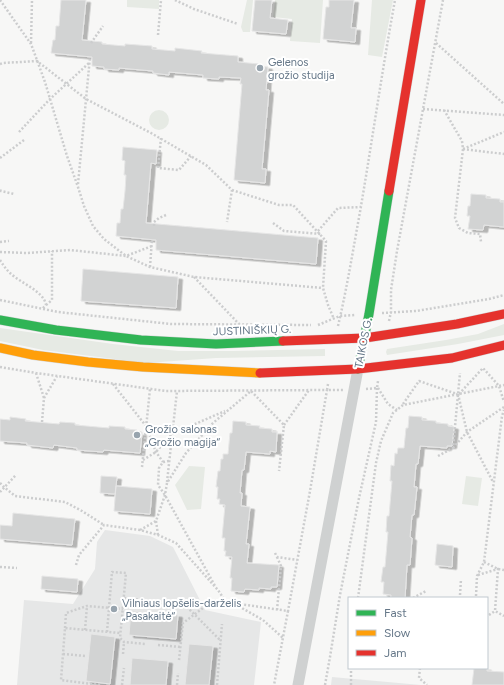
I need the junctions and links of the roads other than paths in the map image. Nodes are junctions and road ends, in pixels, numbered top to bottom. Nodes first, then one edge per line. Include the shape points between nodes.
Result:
1 (421, 0) edge
2 (504, 314) edge
3 (0, 320) edge
4 (364, 338) junction
5 (504, 345) edge
6 (0, 348) edge
7 (358, 369) junction
8 (298, 685) edge

1 - 4 main road, TAIKOS G.
2 - 4 main road, JUSTINIŠKIŲ G.
3 - 4 main road, JUSTINIŠKIŲ G. via 56,330 141,340 216,344
4 - 7 main road, TAIKOS G.
5 - 7 main road via 452,358
6 - 7 main road via 33,355 143,367 258,373
7 - 8 street, TAIKOS G.

